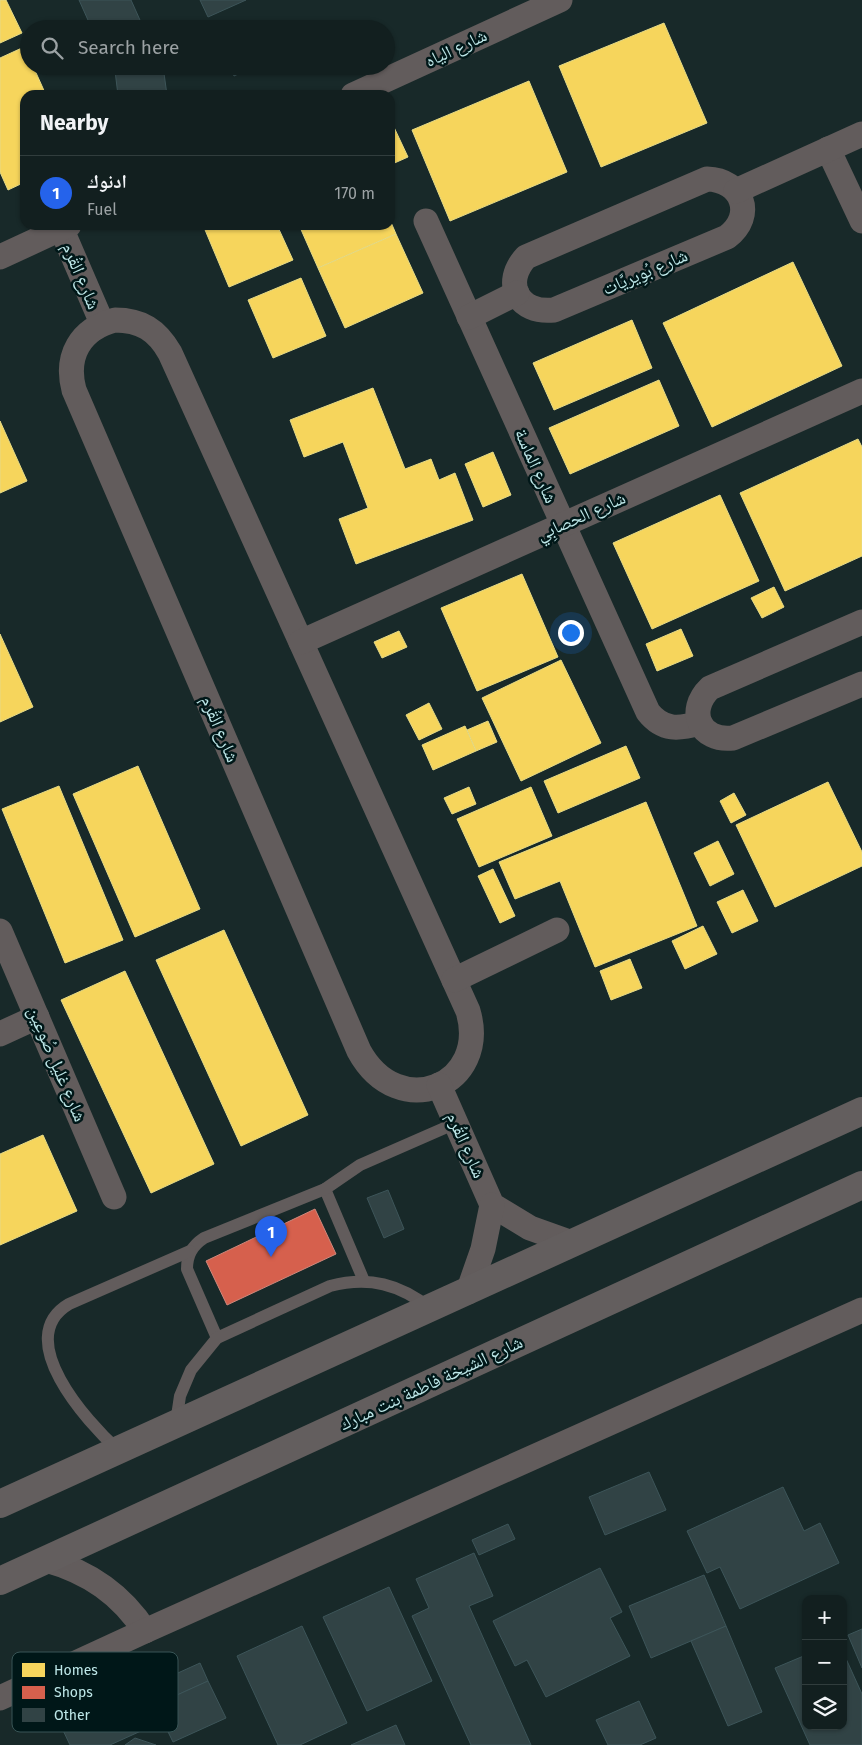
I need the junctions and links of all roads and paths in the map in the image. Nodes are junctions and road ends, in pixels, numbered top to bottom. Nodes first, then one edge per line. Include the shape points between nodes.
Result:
1 (560, 0) edge
2 (363, 90) edge
3 (862, 134) edge
4 (828, 149) junction
5 (736, 191) junction
6 (426, 221) dead end
7 (862, 221) edge
8 (58, 230) edge
9 (66, 230) edge
10 (0, 257) edge
11 (516, 293) junction
12 (469, 317) junction
13 (102, 323) junction
14 (862, 391) edge
15 (563, 524) junction
16 (862, 622) edge
17 (301, 642) junction
18 (862, 684) edge
19 (700, 723) junction
20 (557, 930) dead end
21 (0, 931) edge
22 (454, 980) junction
23 (36, 1017) junction
24 (0, 1034) edge
25 (439, 1085) junction
26 (862, 1111) edge
27 (456, 1123) junction
28 (862, 1185) edge
29 (324, 1189) junction
30 (114, 1197) dead end
31 (492, 1205) junction
32 (572, 1243) junction
33 (190, 1251) junction
34 (364, 1280) junction
35 (468, 1292) junction
36 (430, 1310) junction
37 (862, 1310) edge
38 (217, 1338) junction
39 (176, 1424) junction
40 (118, 1450) junction
41 (0, 1504) edge
42 (46, 1560) junction
43 (0, 1582) edge
44 (145, 1631) junction
45 (100, 1652) edge
46 (12, 1692) edge
47 (0, 1698) edge

1 - 2 street, شارع الياه
3 - 4 street
4 - 5 street
4 - 7 street
5 - 11 street via 718,179 697,182 534,252 519,264 515,273
5 - 11 street, شارع بُوِيريَّات via 742,200 741,222 727,237 554,310 528,306
6 - 12 street, شارع الماسة
8 - 10 street
9 - 13 street, شارع القُرم
11 - 12 street
12 - 15 street, شارع الماسة
13 - 17 street, شارع القُرم via 129,320 142,323 163,341
13 - 25 street, شارع القُرم via 85,335 74,351 71,377 74,390 359,1051 371,1071 391,1085 415,1090
14 - 15 street, شارع الحصابِي
15 - 17 street, شارع الحصابِي
15 - 19 street, شارع الماسة via 648,712 660,724 672,728
16 - 19 street via 710,688 698,704
17 - 22 street, شارع القُرم
18 - 19 street via 734,738 714,737
20 - 22 street
21 - 23 street, شارع غليل صُوعِين
22 - 25 street, شارع القُرم via 468,1011 472,1036 462,1065 450,1079
23 - 24 street
23 - 30 street, شارع غليل صُوعِين
25 - 27 street, شارع القُرم
26 - 32 main road
27 - 29 lane via 360,1165
27 - 31 street, شارع القُرم
28 - 42 main road, شارع الشيخة فاطمة بنت مبارك
29 - 33 lane via 204,1238
29 - 34 lane
31 - 32 street via 530,1228
31 - 35 street via 483,1249
32 - 35 main road
33 - 38 lane via 189,1278
33 - 40 lane via 61,1308 50,1322 48,1345 63,1385 78,1409
34 - 36 lane via 400,1288
34 - 38 lane via 330,1286
35 - 36 main road
36 - 39 main road
37 - 44 street
38 - 39 lane via 198,1359 185,1383
39 - 40 main road
40 - 41 main road
42 - 43 main road, شارع الشيخة فاطمة بنت مبارك
42 - 44 street via 67,1566 104,1585 133,1613
44 - 45 street
46 - 47 street

